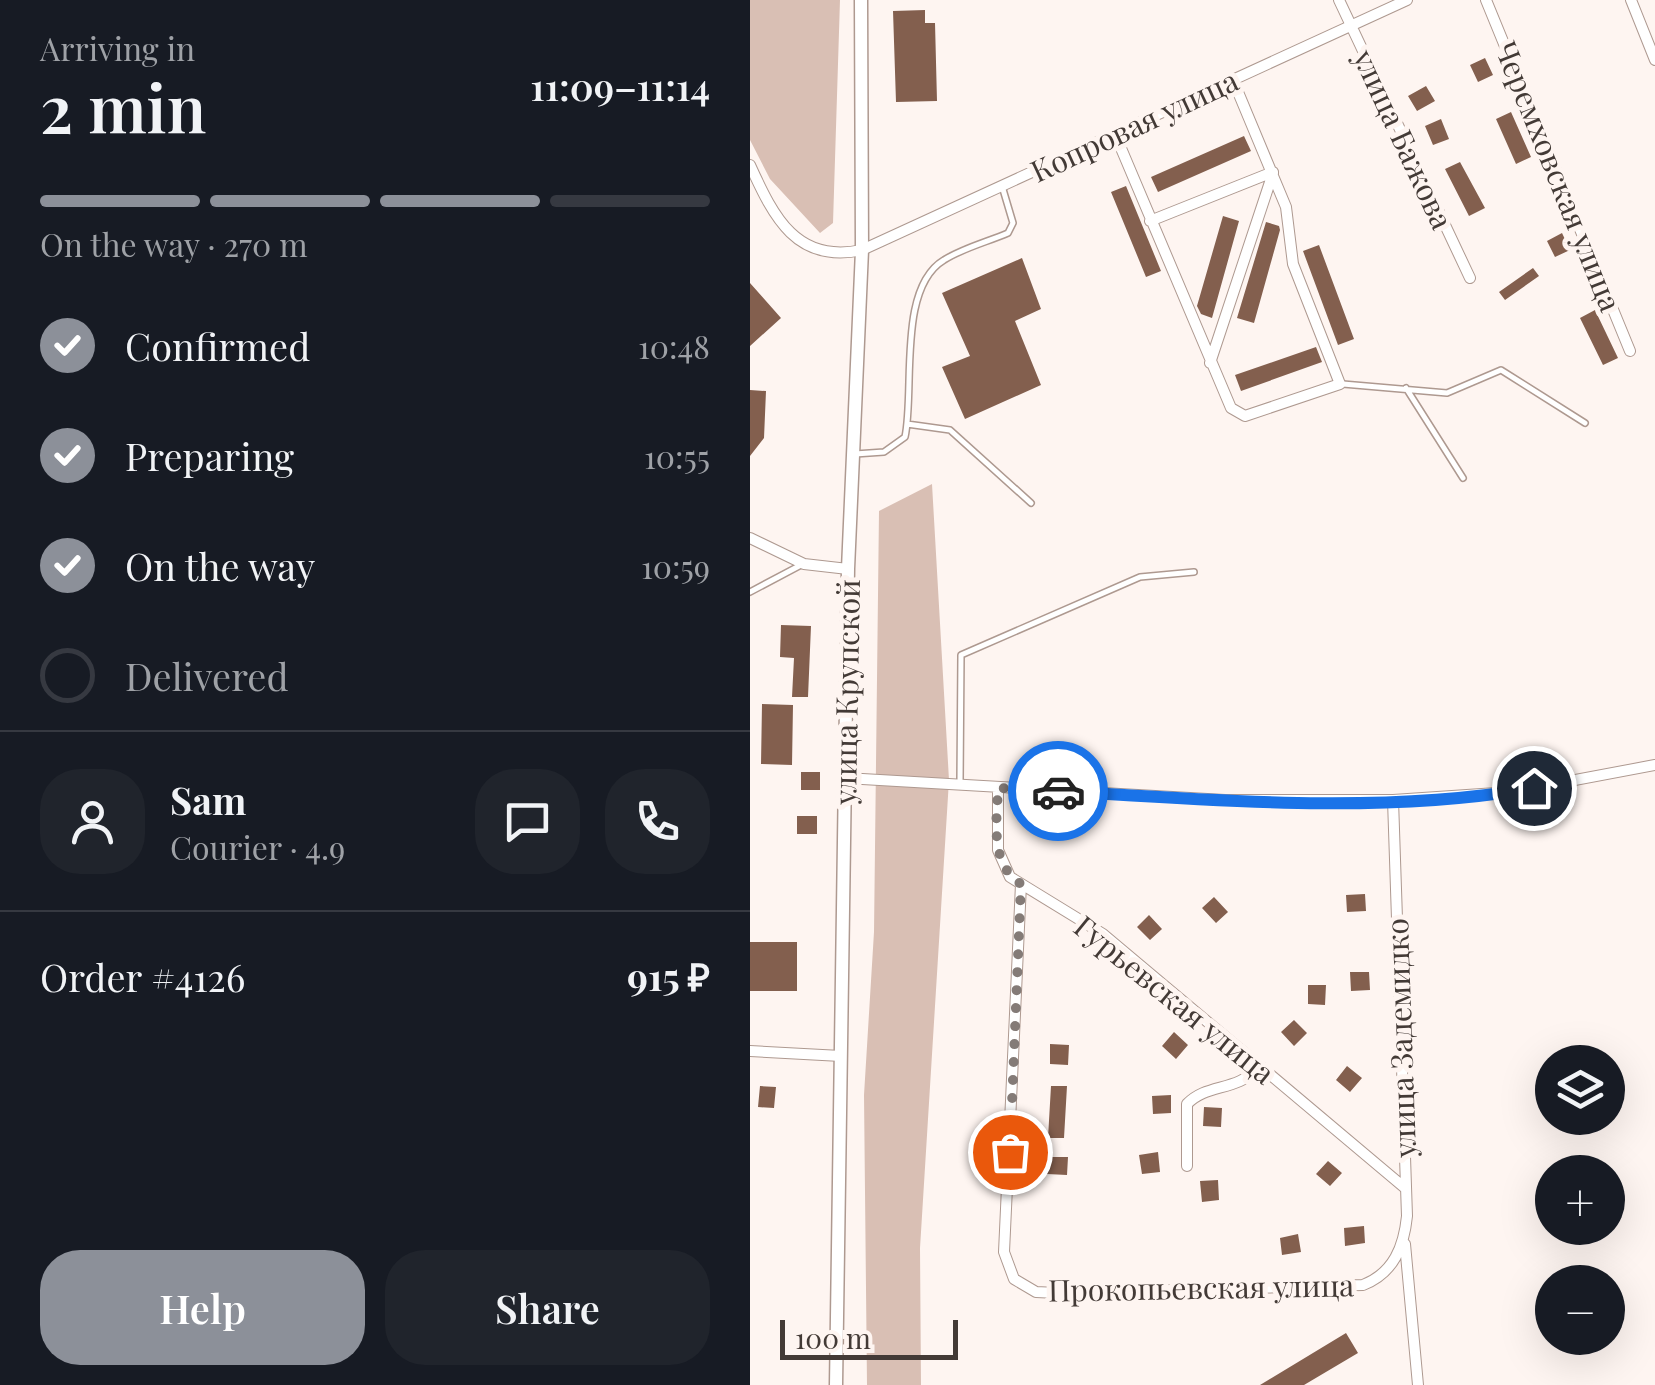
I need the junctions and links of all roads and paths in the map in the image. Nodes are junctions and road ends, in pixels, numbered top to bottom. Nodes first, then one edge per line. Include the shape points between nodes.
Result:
1 (861, 0) edge
2 (1339, 0) edge
3 (1407, 0) edge
4 (1486, 0) edge
5 (1631, 0) edge
6 (1350, 26) junction
7 (1655, 60) edge
8 (1233, 80) junction
9 (1115, 134) junction
10 (750, 166) edge
11 (1273, 172) junction
12 (1002, 186) junction
13 (1150, 221) junction
14 (862, 250) junction
15 (1470, 278) dead end
16 (1630, 352) dead end
17 (1210, 363) junction
18 (1340, 384) junction
19 (1406, 388) junction
20 (907, 424) junction
21 (1585, 424) dead end
22 (853, 454) junction
23 (1463, 478) dead end
24 (1031, 503) dead end
25 (750, 538) edge
26 (804, 564) junction
27 (848, 569) junction
28 (1194, 572) dead end
29 (750, 592) edge
30 (1655, 765) edge
31 (845, 778) junction
32 (960, 785) junction
33 (998, 788) junction
34 (1393, 800) junction
35 (1021, 884) junction
36 (750, 1051) edge
37 (841, 1056) junction
38 (1258, 1068) junction
39 (1186, 1166) dead end
40 (1404, 1188) junction
41 (1405, 1238) junction
42 (836, 1385) edge
43 (1418, 1385) edge

1 - 14 street, улица Крупской
2 - 6 street, улица Бажова
3 - 6 street, Копровая улица
4 - 16 street, Черемховская улица
5 - 7 street
6 - 8 street, Копровая улица
6 - 15 street, улица Бажова
8 - 9 street, Копровая улица
8 - 11 street
9 - 12 street, Копровая улица
9 - 13 street
10 - 14 street via 768,207 805,247 835,256
11 - 13 street
11 - 17 street
11 - 18 street via 1286,207 1292,264
12 - 14 street, Копровая улица
12 - 20 lane via 1013,223 1008,233 941,261 924,281 911,340
13 - 17 street
14 - 22 street, улица Крупской
17 - 18 street via 1231,408 1245,416
18 - 19 lane
19 - 21 lane via 1447,393 1501,370
19 - 23 lane
20 - 22 lane via 897,446
20 - 24 lane via 950,430
22 - 27 street, улица Крупской
25 - 26 street
26 - 27 street
26 - 29 lane
27 - 31 street, улица Крупской
28 - 32 lane via 1140,578 961,655
30 - 34 street via 1512,792
31 - 32 street
31 - 37 street, улица Крупской
32 - 33 street
33 - 34 street via 1225,800
33 - 35 street, Гурьевская улица via 998,850 1010,877
34 - 40 street, улица Задемидко
35 - 38 street, Гурьевская улица via 1103,934
35 - 41 street, Прокопьевская улица via 1004,1252 1014,1279 1036,1292 1058,1294 1364,1285 1387,1270
36 - 37 street
37 - 42 street, улица Крупской
38 - 39 street via 1243,1084 1198,1095 1188,1104
38 - 40 street, Гурьевская улица
40 - 41 street, улица Задемидко
41 - 43 street, улица Задемидко

